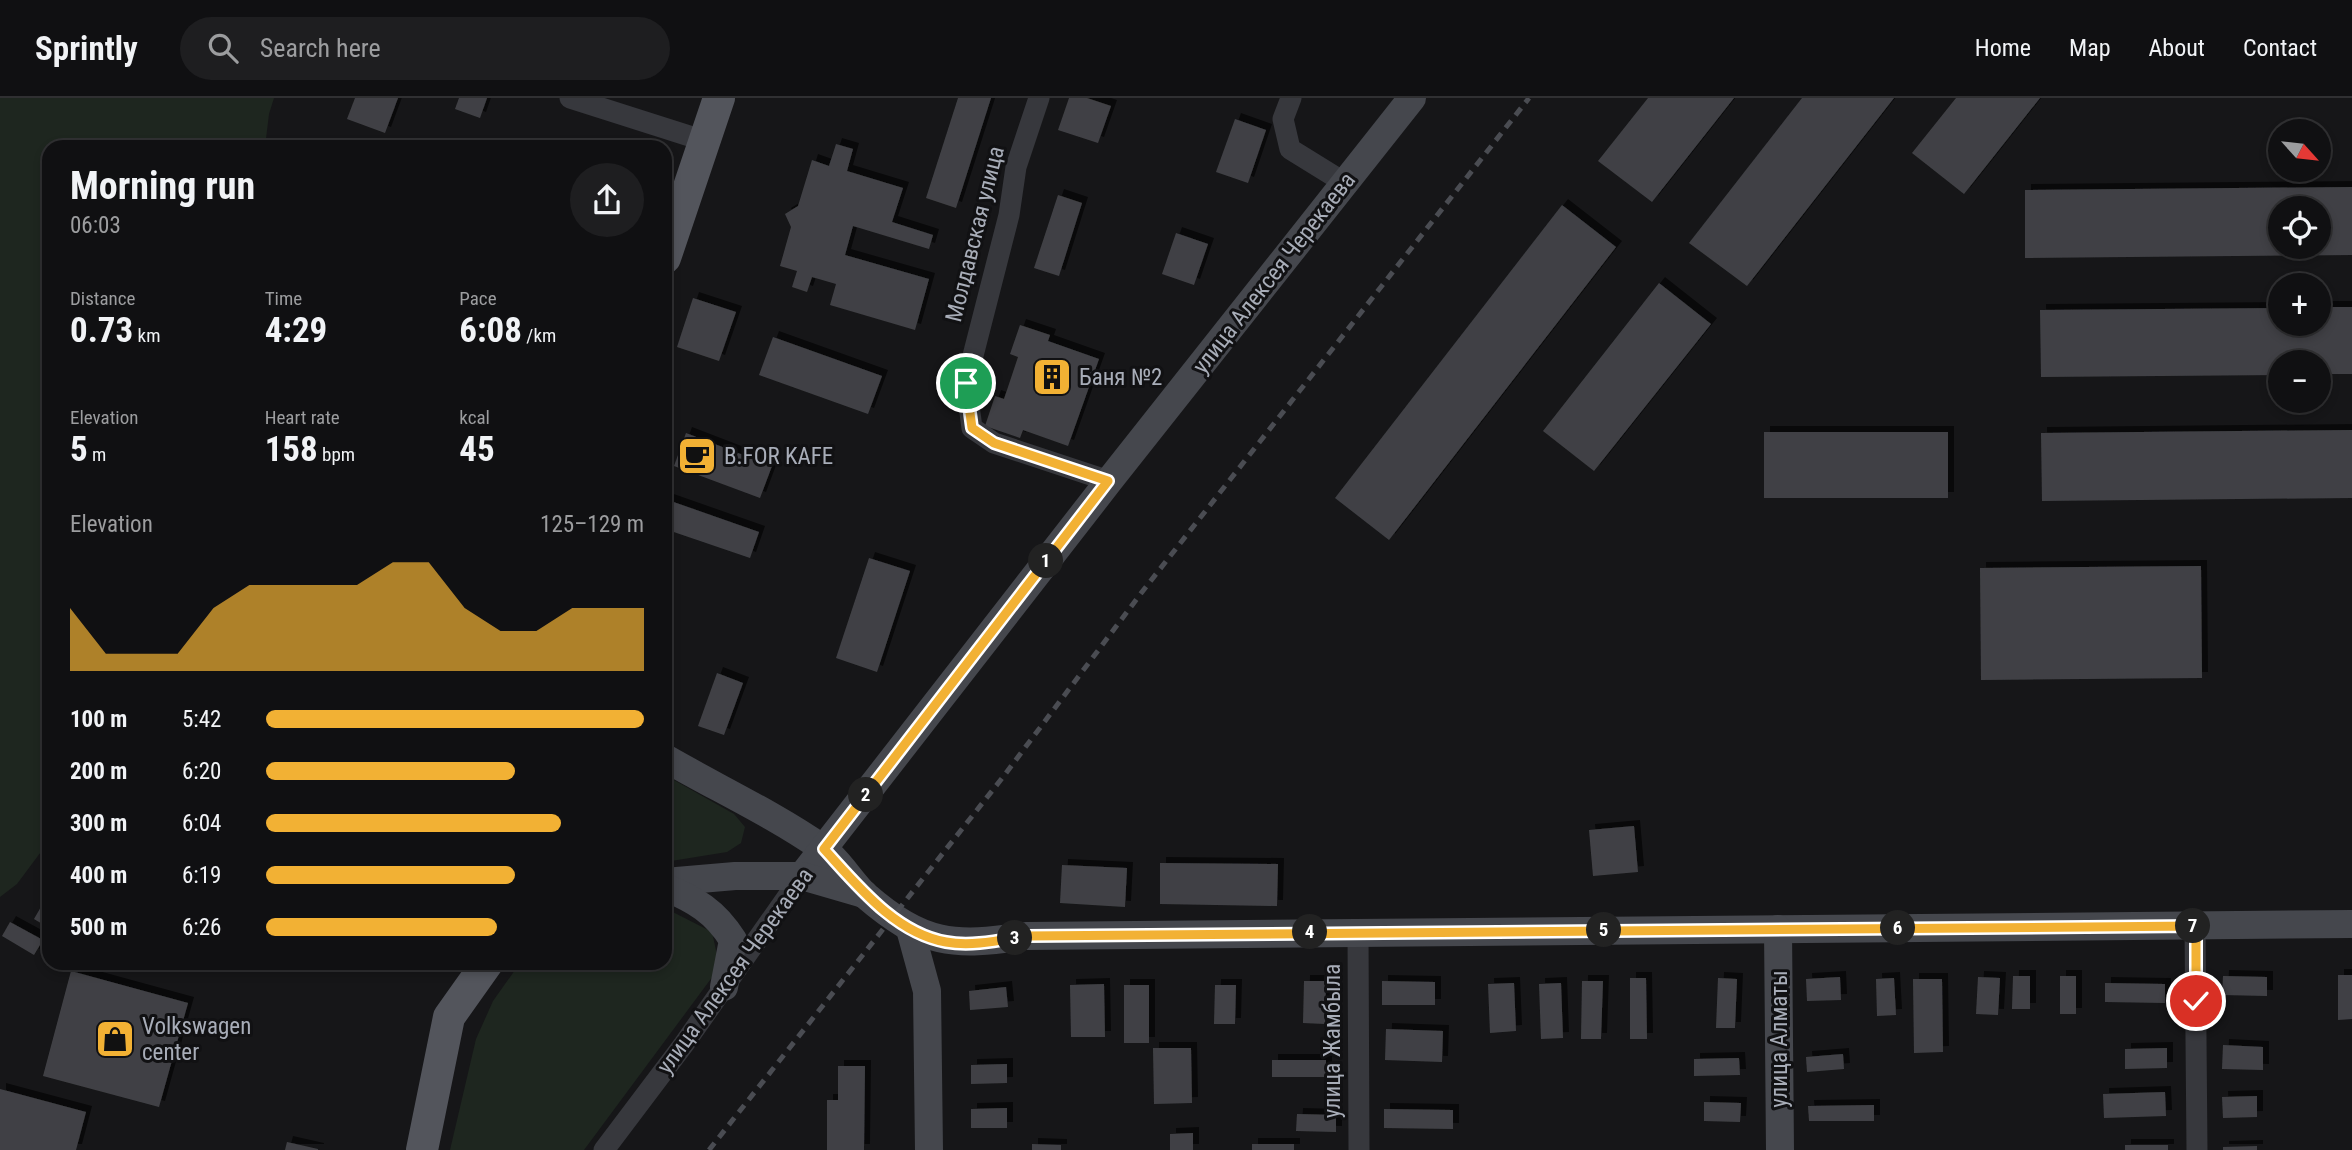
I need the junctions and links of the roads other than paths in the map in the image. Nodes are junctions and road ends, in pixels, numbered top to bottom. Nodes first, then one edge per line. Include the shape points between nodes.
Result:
1 (570, 98) edge
2 (719, 98) edge
3 (1039, 98) edge
4 (1291, 98) edge
5 (1412, 98) edge
6 (705, 141) junction
7 (1345, 183) junction
8 (672, 238) edge
9 (1108, 481) junction
10 (672, 762) edge
11 (824, 849) junction
12 (803, 876) junction
13 (672, 883) edge
14 (672, 888) edge
15 (864, 894) junction
16 (2352, 923) edge
17 (2196, 926) junction
18 (910, 929) junction
19 (1778, 929) junction
20 (1358, 931) junction
21 (459, 970) edge
22 (482, 970) edge
23 (724, 987) junction
24 (449, 1017) junction
25 (420, 1150) edge
26 (604, 1150) edge
27 (929, 1150) edge
28 (1359, 1150) edge
29 (1780, 1150) edge
30 (2197, 1150) edge

1 - 6 street
2 - 6 main road
3 - 9 street, Молдавская улица via 1016,167 1009,215 966,383 972,428 994,443
4 - 7 street via 1283,119 1290,149
5 - 7 street, улица Алексея Черекаева
6 - 8 main road
7 - 9 street, улица Алексея Черекаева
9 - 11 street, улица Алексея Черекаева
10 - 11 street
11 - 12 street, улица Алексея Черекаева
11 - 15 street
12 - 13 street via 735,876
12 - 15 street
12 - 23 street, улица Алексея Черекаева
14 - 23 street via 699,901 733,940
15 - 18 street
16 - 17 street
17 - 19 street
17 - 30 street
18 - 20 street via 946,942 981,943 1026,936
18 - 27 street via 927,990
19 - 20 street
19 - 29 street, улица Алматы
20 - 28 street, улица Жамбыла
21 - 24 main road
22 - 24 main road
23 - 26 street, улица Алексея Черекаева
24 - 25 main road

